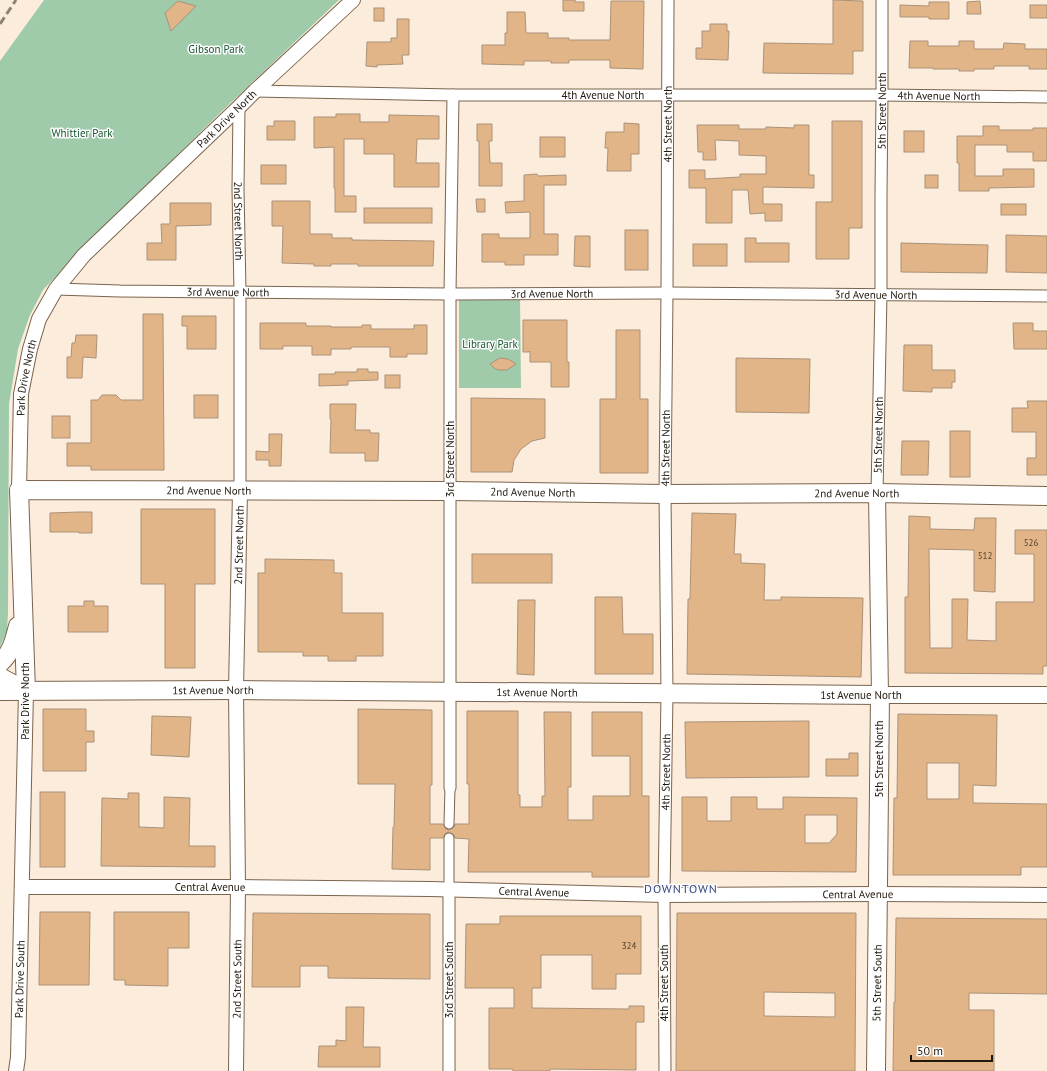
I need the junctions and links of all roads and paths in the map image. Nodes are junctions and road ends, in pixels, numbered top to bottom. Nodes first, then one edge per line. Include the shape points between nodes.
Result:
1 (353, 0) edge
2 (668, 0) edge
3 (882, 0) edge
4 (255, 91) junction
5 (453, 95) junction
6 (668, 95) junction
7 (882, 95) junction
8 (1047, 97) edge
9 (239, 107) junction
10 (56, 288) junction
11 (240, 292) junction
12 (667, 293) junction
13 (450, 294) junction
14 (881, 295) junction
15 (1047, 296) edge
16 (19, 490) junction
17 (240, 491) junction
18 (450, 491) junction
19 (665, 494) junction
20 (877, 494) junction
21 (1047, 496) edge
22 (23, 609) junction
23 (0, 663) edge
24 (0, 677) edge
25 (236, 690) junction
26 (0, 691) edge
27 (26, 691) junction
28 (450, 691) junction
29 (666, 693) junction
30 (880, 695) junction
31 (1047, 695) edge
32 (450, 788) joint
33 (449, 824) dead end
34 (449, 838) dead end
35 (22, 887) junction
36 (238, 887) junction
37 (449, 890) junction
38 (878, 894) junction
39 (664, 895) junction
40 (1047, 895) edge
41 (18, 1057) junction
42 (16, 1071) edge
43 (26, 1071) edge
44 (236, 1071) edge
45 (449, 1071) edge
46 (665, 1071) edge
47 (876, 1071) edge

1 - 4 street, Park Drive North
2 - 6 street, 4th Street North
3 - 7 street, 5th Street North
4 - 5 street, 4th Avenue North
4 - 9 street, Park Drive North
5 - 6 street, 4th Avenue North
5 - 13 street, 3rd Street North
6 - 7 street, 4th Avenue North
6 - 12 street, 4th Street North
7 - 8 street, 4th Avenue North
7 - 14 street, 5th Street North
9 - 10 street, Park Drive North via 84,255
9 - 11 street, 2nd Street North
10 - 11 street, 3rd Avenue North
10 - 16 street, Park Drive North via 39,319 21,392
11 - 13 street, 3rd Avenue North
11 - 17 street, 2nd Street North
12 - 13 street, 3rd Avenue North
12 - 14 street, 3rd Avenue North
12 - 19 street, 4th Street North
13 - 18 street, 3rd Street North
14 - 15 street, 3rd Avenue North
14 - 20 street, 5th Street North
16 - 17 main road, 2nd Avenue North
16 - 22 main road, Park Drive North
17 - 18 main road, 2nd Avenue North
17 - 25 street, 2nd Street North
18 - 19 main road, 2nd Avenue North
18 - 28 street, 3rd Street North
19 - 20 main road, 2nd Avenue North
19 - 29 street, 4th Street North
20 - 21 main road, 2nd Avenue North
20 - 30 main road, 5th Street North
22 - 23 main road via 12,650
22 - 27 main road, Park Drive North
24 - 27 main road, 1st Avenue North
25 - 27 main road, 1st Avenue North
25 - 28 main road, 1st Avenue North
25 - 36 street, 2nd Street North
26 - 27 main road, 1st Avenue North
27 - 35 street, Park Drive North
28 - 29 main road, 1st Avenue North
28 - 32 street, 3rd Street North
29 - 30 main road, 1st Avenue North
29 - 39 street, 4th Street North
30 - 31 main road, 1st Avenue North
30 - 38 main road, 5th Street North
32 - 33 street, 3rd Street North
34 - 37 street
35 - 36 street, Central Avenue
35 - 41 street, Park Drive South
36 - 37 street, Central Avenue
36 - 44 street, 2nd Street South
37 - 39 street, Central Avenue
37 - 45 street, 3rd Street South
38 - 39 street, Central Avenue
38 - 40 street, Central Avenue
38 - 47 main road, 5th Street South
39 - 46 street, 4th Street South
41 - 42 street, Park Drive South
41 - 43 street

